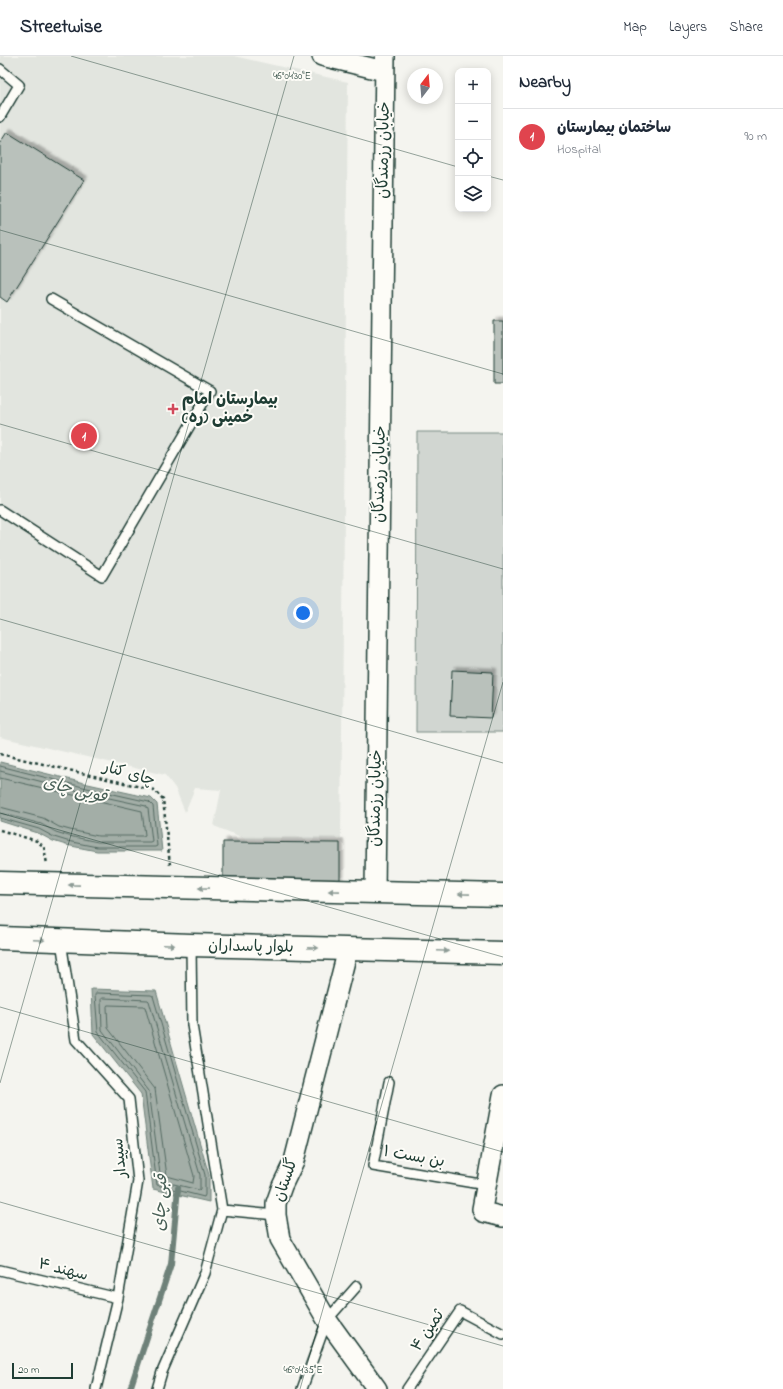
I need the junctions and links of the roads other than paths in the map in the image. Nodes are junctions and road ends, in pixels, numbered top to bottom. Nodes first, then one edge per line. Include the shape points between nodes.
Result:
1 (322, 56) edge
2 (385, 64) edge
3 (0, 69) edge
4 (0, 117) edge
5 (50, 299) dead end
6 (0, 510) edge
7 (0, 883) edge
8 (375, 892) junction
9 (503, 895) edge
10 (0, 938) edge
11 (61, 941) junction
12 (191, 945) junction
13 (348, 949) junction
14 (503, 953) edge
15 (389, 1082) dead end
16 (503, 1095) edge
17 (486, 1185) junction
18 (222, 1210) junction
19 (276, 1215) junction
20 (503, 1217) edge
21 (0, 1270) edge
22 (356, 1286) dead end
23 (118, 1298) junction
24 (327, 1320) junction
25 (503, 1334) edge
26 (96, 1389) edge
27 (157, 1389) edge
28 (302, 1389) edge
29 (377, 1389) edge
30 (407, 1389) edge

1 - 2 street
2 - 8 street, خیابان رزمندگان
3 - 4 lane via 19,84
5 - 6 lane via 210,391 102,576
8 -> 7 highway
9 -> 8 highway
10 -> 11 highway, بلوار پاسداران
11 -> 12 highway, بلوار پاسداران
11 - 23 lane, سپیدار via 76,1040 129,1099 138,1181
12 -> 13 highway, بلوار پاسداران
12 - 18 lane via 192,1025
13 -> 14 highway, بلوار پاسداران
13 - 19 street, گلستان via 294,1161 276,1203
15 - 17 lane, بن بست ۱ via 373,1166
16 - 17 street
17 - 20 street via 483,1212
18 - 19 lane
18 - 27 lane via 205,1274
19 - 24 street, گلستان via 280,1239
21 - 23 lane, سهند ۴
22 - 24 lane
23 - 26 lane, سپیدار
24 - 28 lane
24 - 29 street, گلستان
25 - 30 lane, ثمین ۴ via 460,1311

